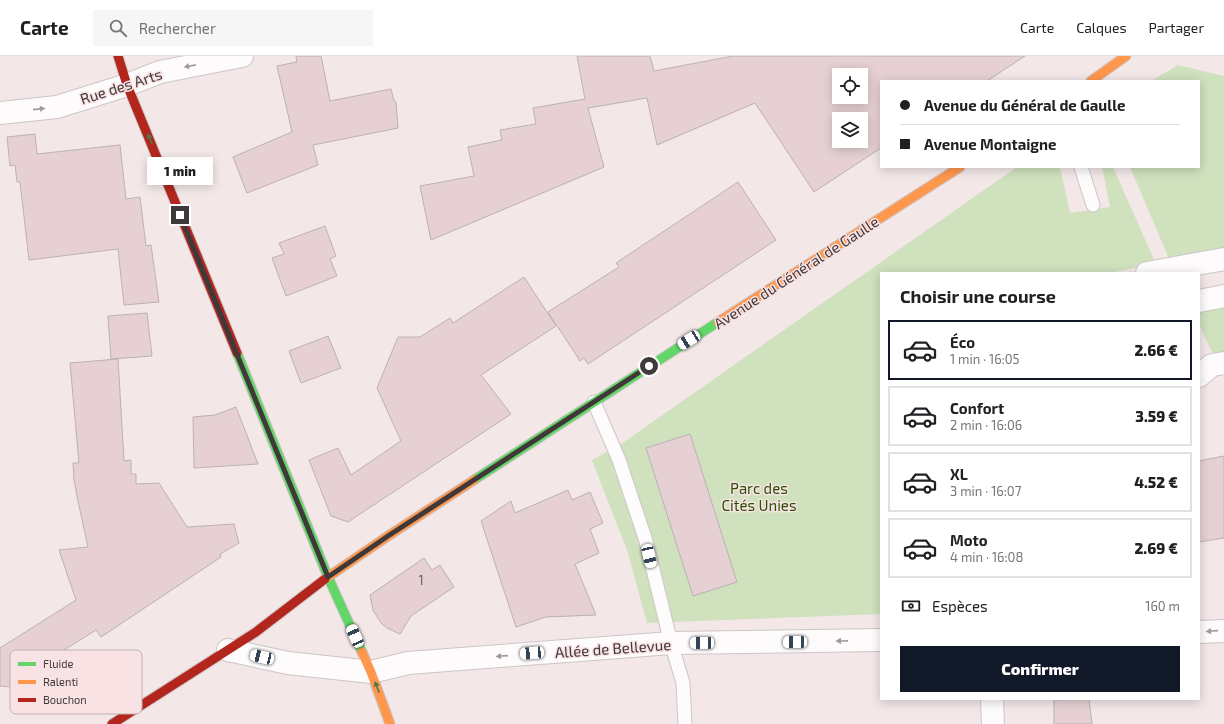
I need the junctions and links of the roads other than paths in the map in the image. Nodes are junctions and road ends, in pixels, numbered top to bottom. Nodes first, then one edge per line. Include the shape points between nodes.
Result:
1 (118, 56) edge
2 (242, 56) edge
3 (1126, 56) edge
4 (1092, 80) edge
5 (127, 85) junction
6 (0, 113) edge
7 (958, 168) edge
8 (1081, 168) edge
9 (1094, 205) dead end
10 (1224, 259) edge
11 (1152, 272) edge
12 (1224, 296) edge
13 (1200, 301) edge
14 (1224, 363) edge
15 (1200, 375) edge
16 (594, 402) junction
17 (328, 577) junction
18 (1224, 630) edge
19 (1200, 632) edge
20 (880, 640) edge
21 (671, 643) junction
22 (228, 650) junction
23 (371, 672) junction
24 (992, 700) edge
25 (142, 705) edge
26 (128, 714) edge
27 (112, 724) edge
28 (390, 724) edge
29 (685, 724) edge
30 (993, 724) edge

1 - 5 street
2 -> 5 street, Rue des Arts via 160,72
3 - 4 street
6 -> 5 street, Rue des Arts via 57,107
17 -> 5 street
7 - 16 street, Avenue du Général de Gaulle
8 - 9 lane
10 - 11 street
12 - 13 street
14 - 15 street via 1212,365
16 - 17 street, Avenue du Général de Gaulle
16 - 21 lane via 618,460 646,541
17 - 22 street, Avenue du Général de Gaulle
17 - 23 street
18 -> 19 street
20 -> 21 street, Allée de Bellevue
21 -> 23 street, Allée de Bellevue via 408,663
21 - 29 lane via 683,683
22 - 23 street, Allée de Bellevue via 288,663
22 - 25 street, Avenue du Général de Gaulle
28 -> 23 street
24 - 30 street
26 - 27 street, Avenue du Général de Gaulle

